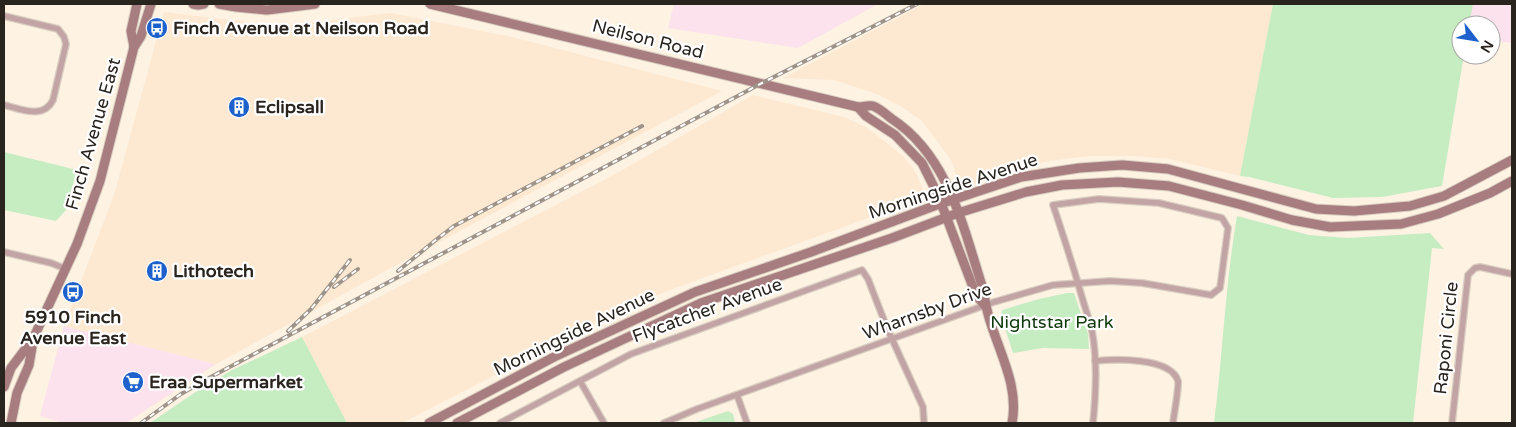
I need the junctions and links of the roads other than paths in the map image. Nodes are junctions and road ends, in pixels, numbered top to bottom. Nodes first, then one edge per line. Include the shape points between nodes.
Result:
1 (137, 4) edge
2 (151, 4) edge
3 (192, 4) edge
4 (204, 4) edge
5 (219, 4) edge
6 (315, 4) edge
7 (430, 4) edge
8 (4, 16) edge
9 (134, 47) junction
10 (4, 105) edge
11 (858, 107) junction
12 (1512, 160) edge
13 (1512, 181) edge
14 (953, 200) junction
15 (941, 204) junction
16 (958, 213) junction
17 (946, 218) junction
18 (4, 252) edge
19 (811, 252) junction
20 (814, 264) junction
21 (66, 269) junction
22 (1512, 274) edge
23 (1078, 282) junction
24 (985, 306) junction
25 (33, 339) junction
26 (892, 339) junction
27 (1095, 360) junction
28 (580, 380) junction
29 (4, 387) edge
30 (737, 395) junction
31 (11, 423) edge
32 (429, 423) edge
33 (457, 423) edge
34 (500, 423) edge
35 (604, 423) edge
36 (664, 423) edge
37 (747, 423) edge
38 (924, 423) edge
39 (1012, 423) edge
40 (1094, 423) edge
41 (1173, 423) edge
42 (1452, 423) edge

1 - 9 main road, Finch Avenue East via 131,31
2 - 9 main road, Finch Avenue East via 142,36
3 - 4 main road
5 - 6 main road via 267,10
7 - 11 main road, Neilson Road
8 - 10 street via 58,29 66,44 50,107 38,112
9 - 21 main road, Finch Avenue East via 100,181
11 - 14 main road, Neilson Road via 874,106 902,126 927,151
11 - 15 main road, Neilson Road via 895,136 922,163
12 - 14 main road, Morningside Avenue via 1444,196 1410,206 1316,209 1168,169 1122,165 1021,177
13 - 16 main road, Morningside Avenue via 1438,214 1401,224 1367,226 1330,227 1292,220 1169,186 1118,182 1062,185 1026,192
14 - 15 main road, Morningside Avenue
14 - 16 main road, Neilson Road
15 - 17 main road, Neilson Road
15 - 19 main road, Morningside Avenue
16 - 17 main road, Morningside Avenue
16 - 24 main road, Neilson Road via 984,292
17 - 20 main road, Morningside Avenue
17 - 24 main road, Neilson Road via 976,296
18 - 21 street
19 - 20 main road
19 - 32 main road, Morningside Avenue via 695,292 554,357
20 - 33 main road, Morningside Avenue via 701,303 564,367
21 - 25 main road, Finch Avenue East
22 - 42 street, Raponi Circle via 1480,267 1468,275
23 - 23 street, Wharnsby Drive via 1142,283 1211,295 1220,288 1228,228 1218,216 1158,203 1099,199 1053,205
23 - 24 street, Wharnsby Drive via 1053,285
23 - 27 street via 1092,331
24 - 26 street, Wharnsby Drive
24 - 39 main road via 1009,375
25 - 29 main road, Finch Avenue East via 11,368
25 - 31 main road, Finch Avenue East via 29,365 17,393
26 - 28 street, Flycatcher Avenue via 862,270 631,354
26 - 30 street, Wharnsby Drive
26 - 38 street via 923,407
27 - 40 street
27 - 41 street via 1130,360 1166,367 1173,372 1178,381
28 - 34 street, Flycatcher Avenue
28 - 35 street
30 - 36 street, Wharnsby Drive
30 - 37 street

